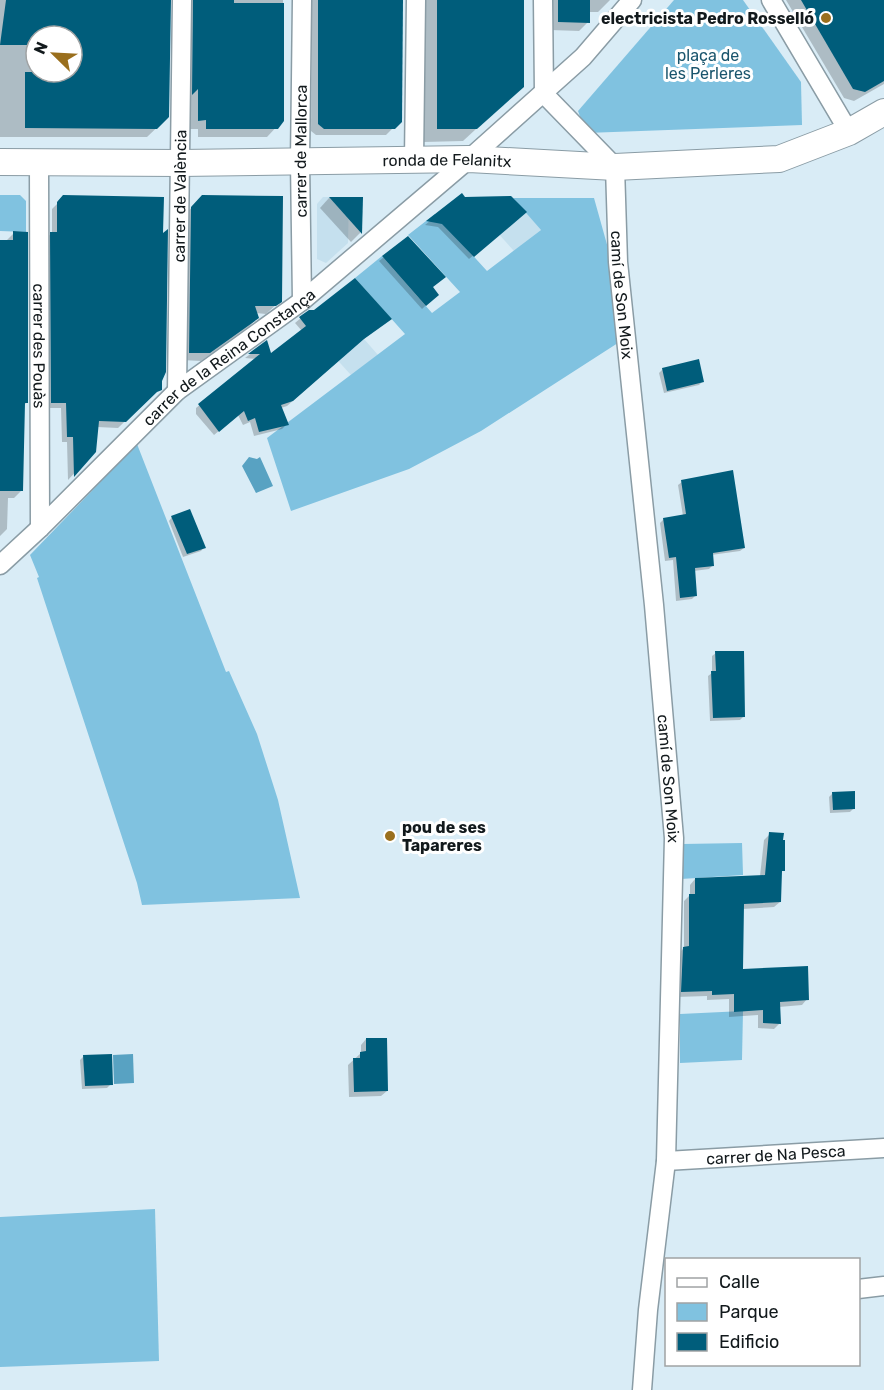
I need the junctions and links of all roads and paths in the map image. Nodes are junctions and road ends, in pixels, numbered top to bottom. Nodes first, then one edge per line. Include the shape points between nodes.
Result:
1 (182, 0) edge
2 (302, 0) edge
3 (416, 0) edge
4 (543, 0) edge
5 (632, 0) edge
6 (771, 0) edge
7 (544, 94) junction
8 (884, 112) edge
9 (849, 132) junction
10 (469, 159) junction
11 (414, 160) junction
12 (300, 161) junction
13 (0, 162) edge
14 (39, 163) junction
15 (180, 163) junction
16 (615, 166) junction
17 (302, 301) junction
18 (177, 391) junction
19 (40, 528) junction
20 (0, 565) edge
21 (884, 1148) edge
22 (666, 1161) junction
23 (884, 1286) edge
24 (860, 1289) edge
25 (665, 1308) edge
26 (648, 1310) junction
27 (642, 1390) edge

1 - 15 street, carrer de València
2 - 12 street, carrer de Mallorca
3 - 11 street
4 - 7 street
5 - 7 street, carrer de la Reina Constança via 584,57
6 - 9 street
7 - 10 street, carrer de la Reina Constança
7 - 16 street
8 - 9 main road, ronda de Felanitx
9 - 16 main road, ronda de Felanitx via 779,159
10 - 11 main road, ronda de Felanitx
10 - 16 main road, ronda de Felanitx
10 - 17 street, carrer de la Reina Constança
11 - 12 main road, ronda de Felanitx
12 - 15 main road, ronda de Felanitx
12 - 17 street, carrer de Mallorca
13 - 14 main road, ronda de Felanitx
14 - 15 main road, ronda de Felanitx
14 - 19 street, carrer des Pouàs
15 - 18 street, carrer de València
16 - 22 street, camí de Son Moix via 618,262 674,838
17 - 18 street, carrer de la Reina Constança
18 - 19 street, carrer de la Reina Constança
19 - 20 street, carrer de la Reina Constança
21 - 22 street, carrer de Na Pesca
22 - 26 street, camí de Son Moix
23 - 24 street
25 - 26 street
26 - 27 street, camí de Son Moix

